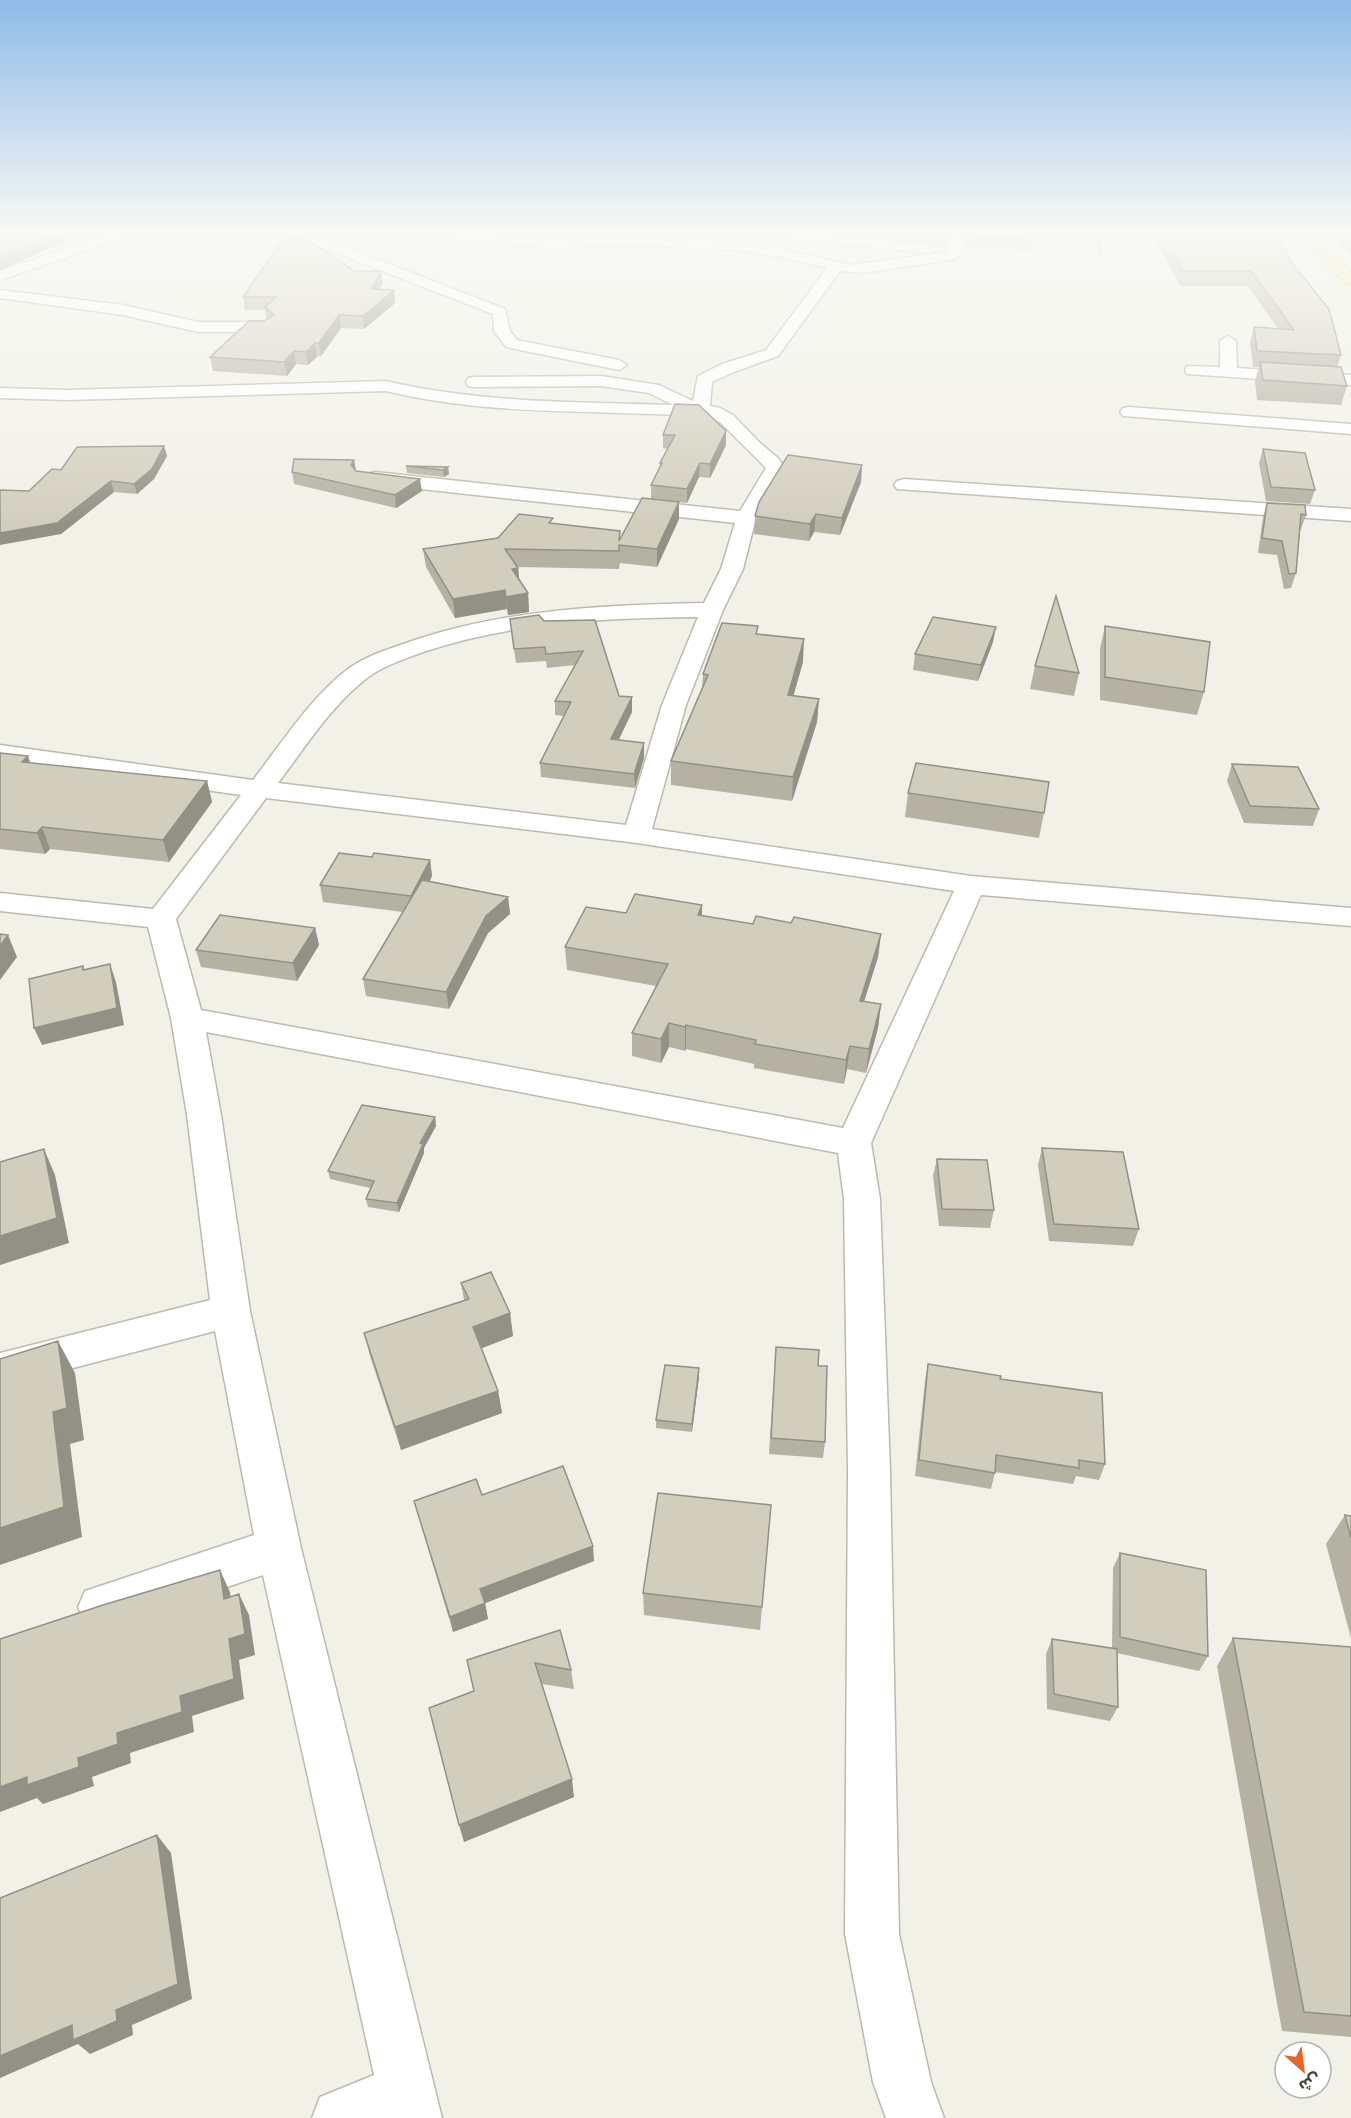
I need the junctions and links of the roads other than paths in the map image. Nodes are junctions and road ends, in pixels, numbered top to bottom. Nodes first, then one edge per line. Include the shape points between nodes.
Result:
1 (502, 330) edge
2 (789, 330) edge
3 (1228, 340) dead end
4 (634, 368) dead end
5 (1193, 370) dead end
6 (1232, 373) junction
7 (1351, 380) edge
8 (386, 386) junction
9 (0, 393) edge
10 (701, 411) junction
11 (1130, 412) dead end
12 (1351, 429) edge
13 (365, 477) edge
14 (904, 485) dead end
15 (1351, 515) edge
16 (746, 518) junction
17 (711, 610) junction
18 (0, 753) edge
19 (259, 789) junction
20 (637, 835) junction
21 (971, 885) junction
22 (0, 902) edge
23 (1351, 917) edge
24 (161, 919) junction
25 (187, 1018) junction
26 (854, 1143) junction
27 (231, 1311) junction
28 (0, 1370) edge
29 (279, 1548) junction
30 (67, 1618) edge
31 (410, 2104) edge
32 (341, 2118) edge
33 (915, 2118) edge

1 - 4 street via 512,344
2 - 10 street via 772,353 698,379
3 - 6 street via 1228,367
5 - 6 street
6 - 7 street
8 - 9 street via 67,395
8 - 10 street via 423,395 526,405
8 - 10 street via 601,381 654,389
10 - 16 street via 727,419 775,468
11 - 12 street
13 - 16 street
14 - 15 street
16 - 17 street via 732,569
17 - 19 street via 612,611 530,618 443,637 380,660 354,675
17 - 20 street via 674,705
18 - 19 street
19 - 20 street
19 - 24 street
20 - 21 street
21 - 23 street
21 - 26 street
22 - 24 street
24 - 25 street
25 - 26 street
25 - 27 street
26 - 33 street via 862,1199 869,1471 872,1934 902,2082
27 - 28 street
27 - 29 street
29 - 30 street
29 - 31 street
31 - 32 street

